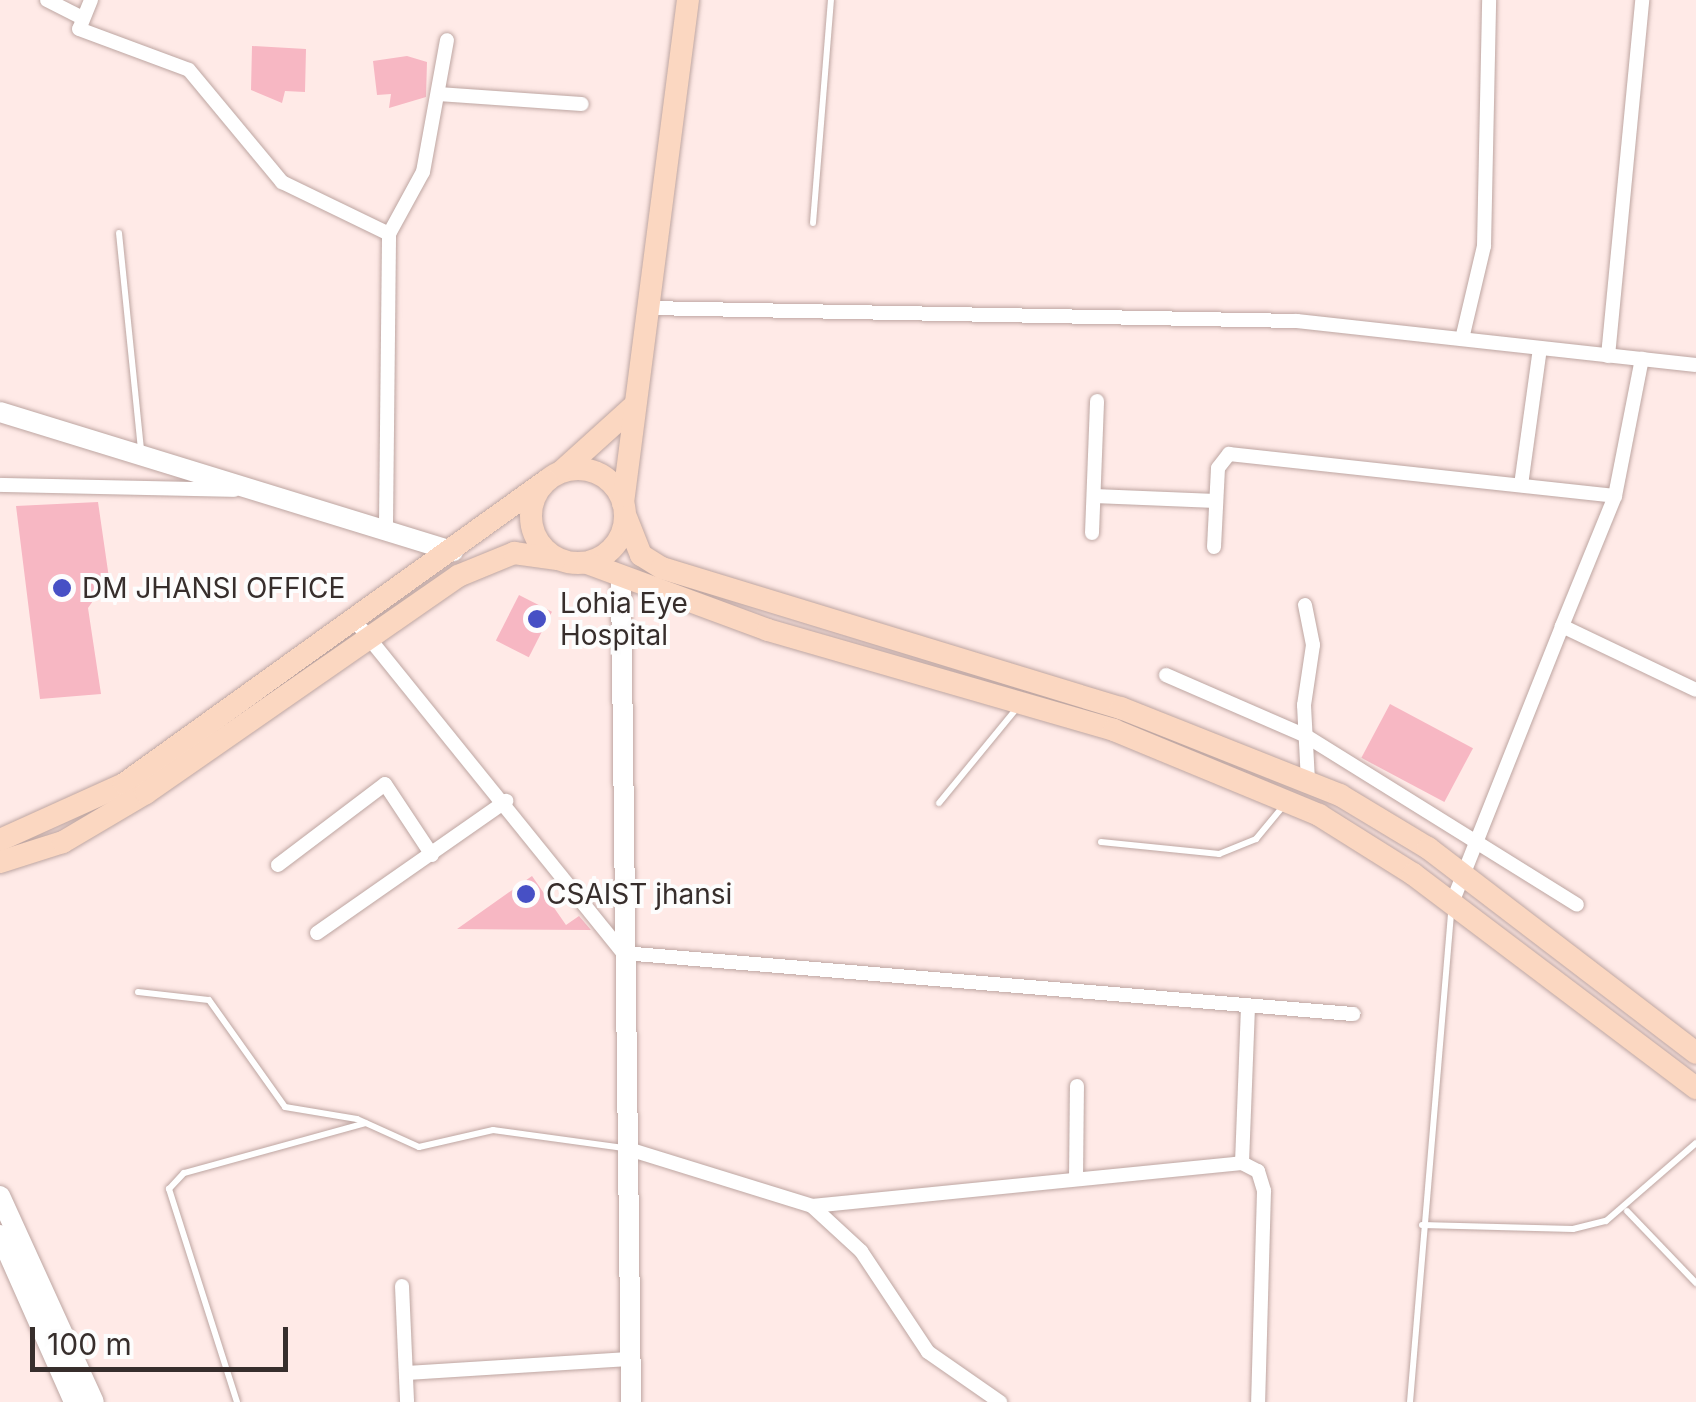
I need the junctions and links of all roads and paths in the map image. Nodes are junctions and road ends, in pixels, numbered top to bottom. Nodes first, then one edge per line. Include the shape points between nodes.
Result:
1 (47, 0) edge
2 (91, 0) edge
3 (688, 0) edge
4 (832, 0) edge
5 (1489, 0) edge
6 (1642, 0) edge
7 (79, 16) junction
8 (447, 40) dead end
9 (438, 94) junction
10 (582, 104) dead end
11 (814, 223) dead end
12 (119, 233) dead end
13 (389, 234) junction
14 (648, 308) junction
15 (1462, 340) junction
16 (1540, 348) junction
17 (1608, 356) junction
18 (1642, 360) junction
19 (1696, 366) edge
20 (1098, 401) dead end
21 (634, 405) junction
22 (0, 412) edge
23 (142, 456) junction
24 (553, 477) junction
25 (1521, 485) junction
26 (0, 486) edge
27 (255, 490) junction
28 (1094, 496) junction
29 (1615, 496) junction
30 (1216, 502) junction
31 (624, 510) junction
32 (386, 525) junction
33 (1092, 533) dead end
34 (1214, 547) dead end
35 (452, 551) junction
36 (556, 559) junction
37 (587, 563) junction
38 (621, 580) junction
39 (1305, 605) dead end
40 (352, 617) junction
41 (1562, 626) junction
42 (369, 638) junction
43 (1166, 675) dead end
44 (1696, 690) edge
45 (1021, 703) junction
46 (1306, 736) junction
47 (1308, 782) junction
48 (1288, 801) junction
49 (506, 802) junction
50 (938, 803) dead end
51 (1475, 833) junction
52 (0, 840) edge
53 (1101, 842) dead end
54 (432, 855) junction
55 (0, 862) edge
56 (278, 865) dead end
57 (1465, 878) junction
58 (1452, 903) junction
59 (1578, 905) dead end
60 (317, 933) dead end
61 (623, 953) junction
62 (138, 992) dead end
63 (1248, 1006) junction
64 (1353, 1014) dead end
65 (1693, 1045) edge
66 (1077, 1086) dead end
67 (1696, 1088) edge
68 (366, 1123) junction
69 (1696, 1143) edge
70 (625, 1148) junction
71 (1242, 1163) junction
72 (1076, 1178) junction
73 (0, 1196) edge
74 (812, 1206) junction
75 (1627, 1211) junction
76 (1422, 1225) junction
77 (0, 1235) edge
78 (1696, 1284) edge
79 (402, 1286) dead end
80 (630, 1359) junction
81 (406, 1373) junction
82 (74, 1402) edge
83 (94, 1402) edge
84 (237, 1402) edge
85 (407, 1402) edge
86 (631, 1402) edge
87 (1000, 1402) edge
88 (1258, 1402) edge
89 (1410, 1402) edge

1 - 7 street
2 - 7 street
3 - 14 main road
4 - 11 lane
5 - 15 street via 1484,246
6 - 17 street
7 - 13 street via 87,34 189,70 282,182
8 - 9 street
9 - 10 street
9 - 13 street via 423,172
12 - 23 lane
13 - 32 street
14 - 15 street via 1297,321
14 - 21 main road
15 - 16 street
16 - 17 street
16 - 25 street
17 - 18 street
18 - 19 street
18 - 29 street
20 - 28 street
21 - 24 main road
21 - 31 main road
22 - 23 street
23 - 27 street
24 - 31 main road via 604,477
24 - 35 main road
24 - 36 main road via 531,523
25 - 29 street
25 - 30 street via 1229,454 1218,468
26 - 27 street
27 - 32 street
28 - 30 street
28 - 33 street
29 - 41 street
30 - 34 street
31 - 37 main road via 614,547
31 - 47 main road via 641,555 662,568 1121,708
32 - 35 street
35 - 40 main road
36 - 37 main road
36 - 42 main road via 488,562
37 - 38 main road
38 - 45 main road
38 - 61 street
39 - 46 street via 1313,645
40 - 42 street
40 - 52 main road via 124,784
41 - 44 street
41 - 51 street
42 - 49 street
42 - 55 main road via 106,818
43 - 46 street
45 - 48 main road
45 - 50 lane
46 - 47 street
46 - 51 street
47 - 57 main road via 1384,818
48 - 53 lane via 1256,839 1219,854
48 - 58 main road via 1373,846
49 - 54 street
49 - 61 street
51 - 57 street
51 - 59 street
54 - 56 street via 385,784
54 - 60 street
57 - 58 street
57 - 65 main road
58 - 67 main road
58 - 76 lane
61 - 63 street
61 - 70 street
62 - 68 lane via 208,1000 285,1107
63 - 64 street
63 - 71 street
66 - 72 street
68 - 70 lane via 420,1147 493,1130
68 - 84 lane via 184,1173 169,1189
69 - 75 lane
70 - 74 street
70 - 80 street
71 - 72 street
71 - 88 street via 1258,1171 1264,1191
72 - 74 street
73 - 83 street
74 - 87 street via 861,1251 928,1352
75 - 76 lane via 1573,1229
75 - 78 lane
76 - 89 lane
77 - 82 street
79 - 81 street
80 - 81 street
80 - 86 street
81 - 85 street

